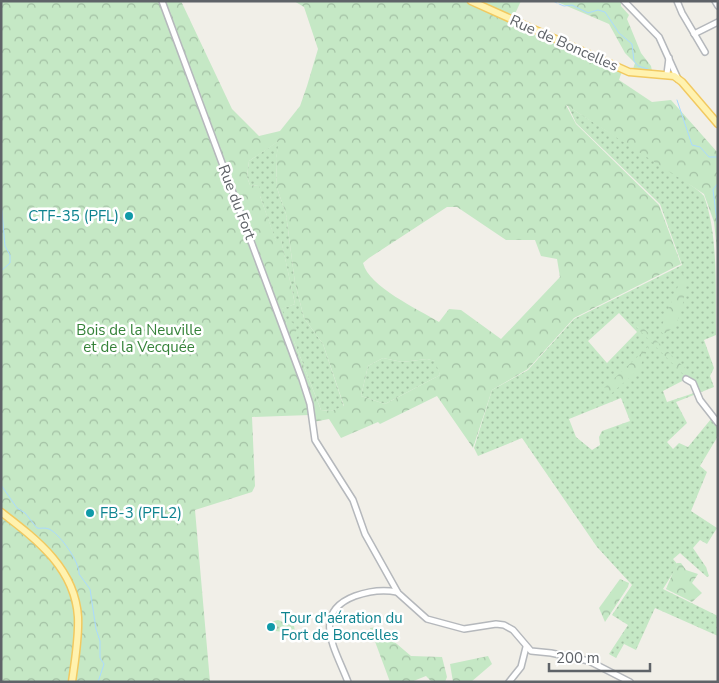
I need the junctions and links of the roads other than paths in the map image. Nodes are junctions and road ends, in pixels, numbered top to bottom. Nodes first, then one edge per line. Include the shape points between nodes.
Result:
1 (162, 1) edge
2 (471, 1) edge
3 (624, 1) edge
4 (678, 1) edge
5 (715, 1) edge
6 (718, 6) edge
7 (718, 22) edge
8 (694, 34) junction
9 (705, 52) dead end
10 (669, 58) junction
11 (673, 67) junction
12 (667, 71) junction
13 (678, 79) junction
14 (718, 124) edge
15 (686, 378) dead end
16 (718, 423) edge
17 (1, 512) edge
18 (389, 580) junction
19 (383, 590) junction
20 (398, 592) junction
21 (526, 648) junction
22 (532, 651) junction
23 (525, 656) junction
24 (72, 682) edge
25 (348, 682) edge
26 (509, 682) edge
27 (630, 682) edge

1 - 18 street, Rue du Fort via 310,404 315,440 353,500 365,534
2 - 12 main road, Rue de Boncelles via 629,72
3 - 10 street via 656,33
4 - 8 street
5 - 6 street
7 - 8 street
8 - 9 street
10 - 11 street
10 - 12 street
11 - 12 street
11 - 13 street
12 - 13 main road, Rue de Boncelles
13 - 14 main road
15 - 16 street via 693,383 700,400
17 - 24 main road via 49,552 71,586 78,617
18 - 19 street
18 - 20 street, Rue du Fort
19 - 20 street
19 - 25 street via 346,599 332,614 330,635
20 - 21 street, Rue du Fort via 430,621 464,629 504,625 516,633
21 - 22 street
21 - 23 street
22 - 23 street
22 - 27 street via 589,661
23 - 26 street via 519,671

